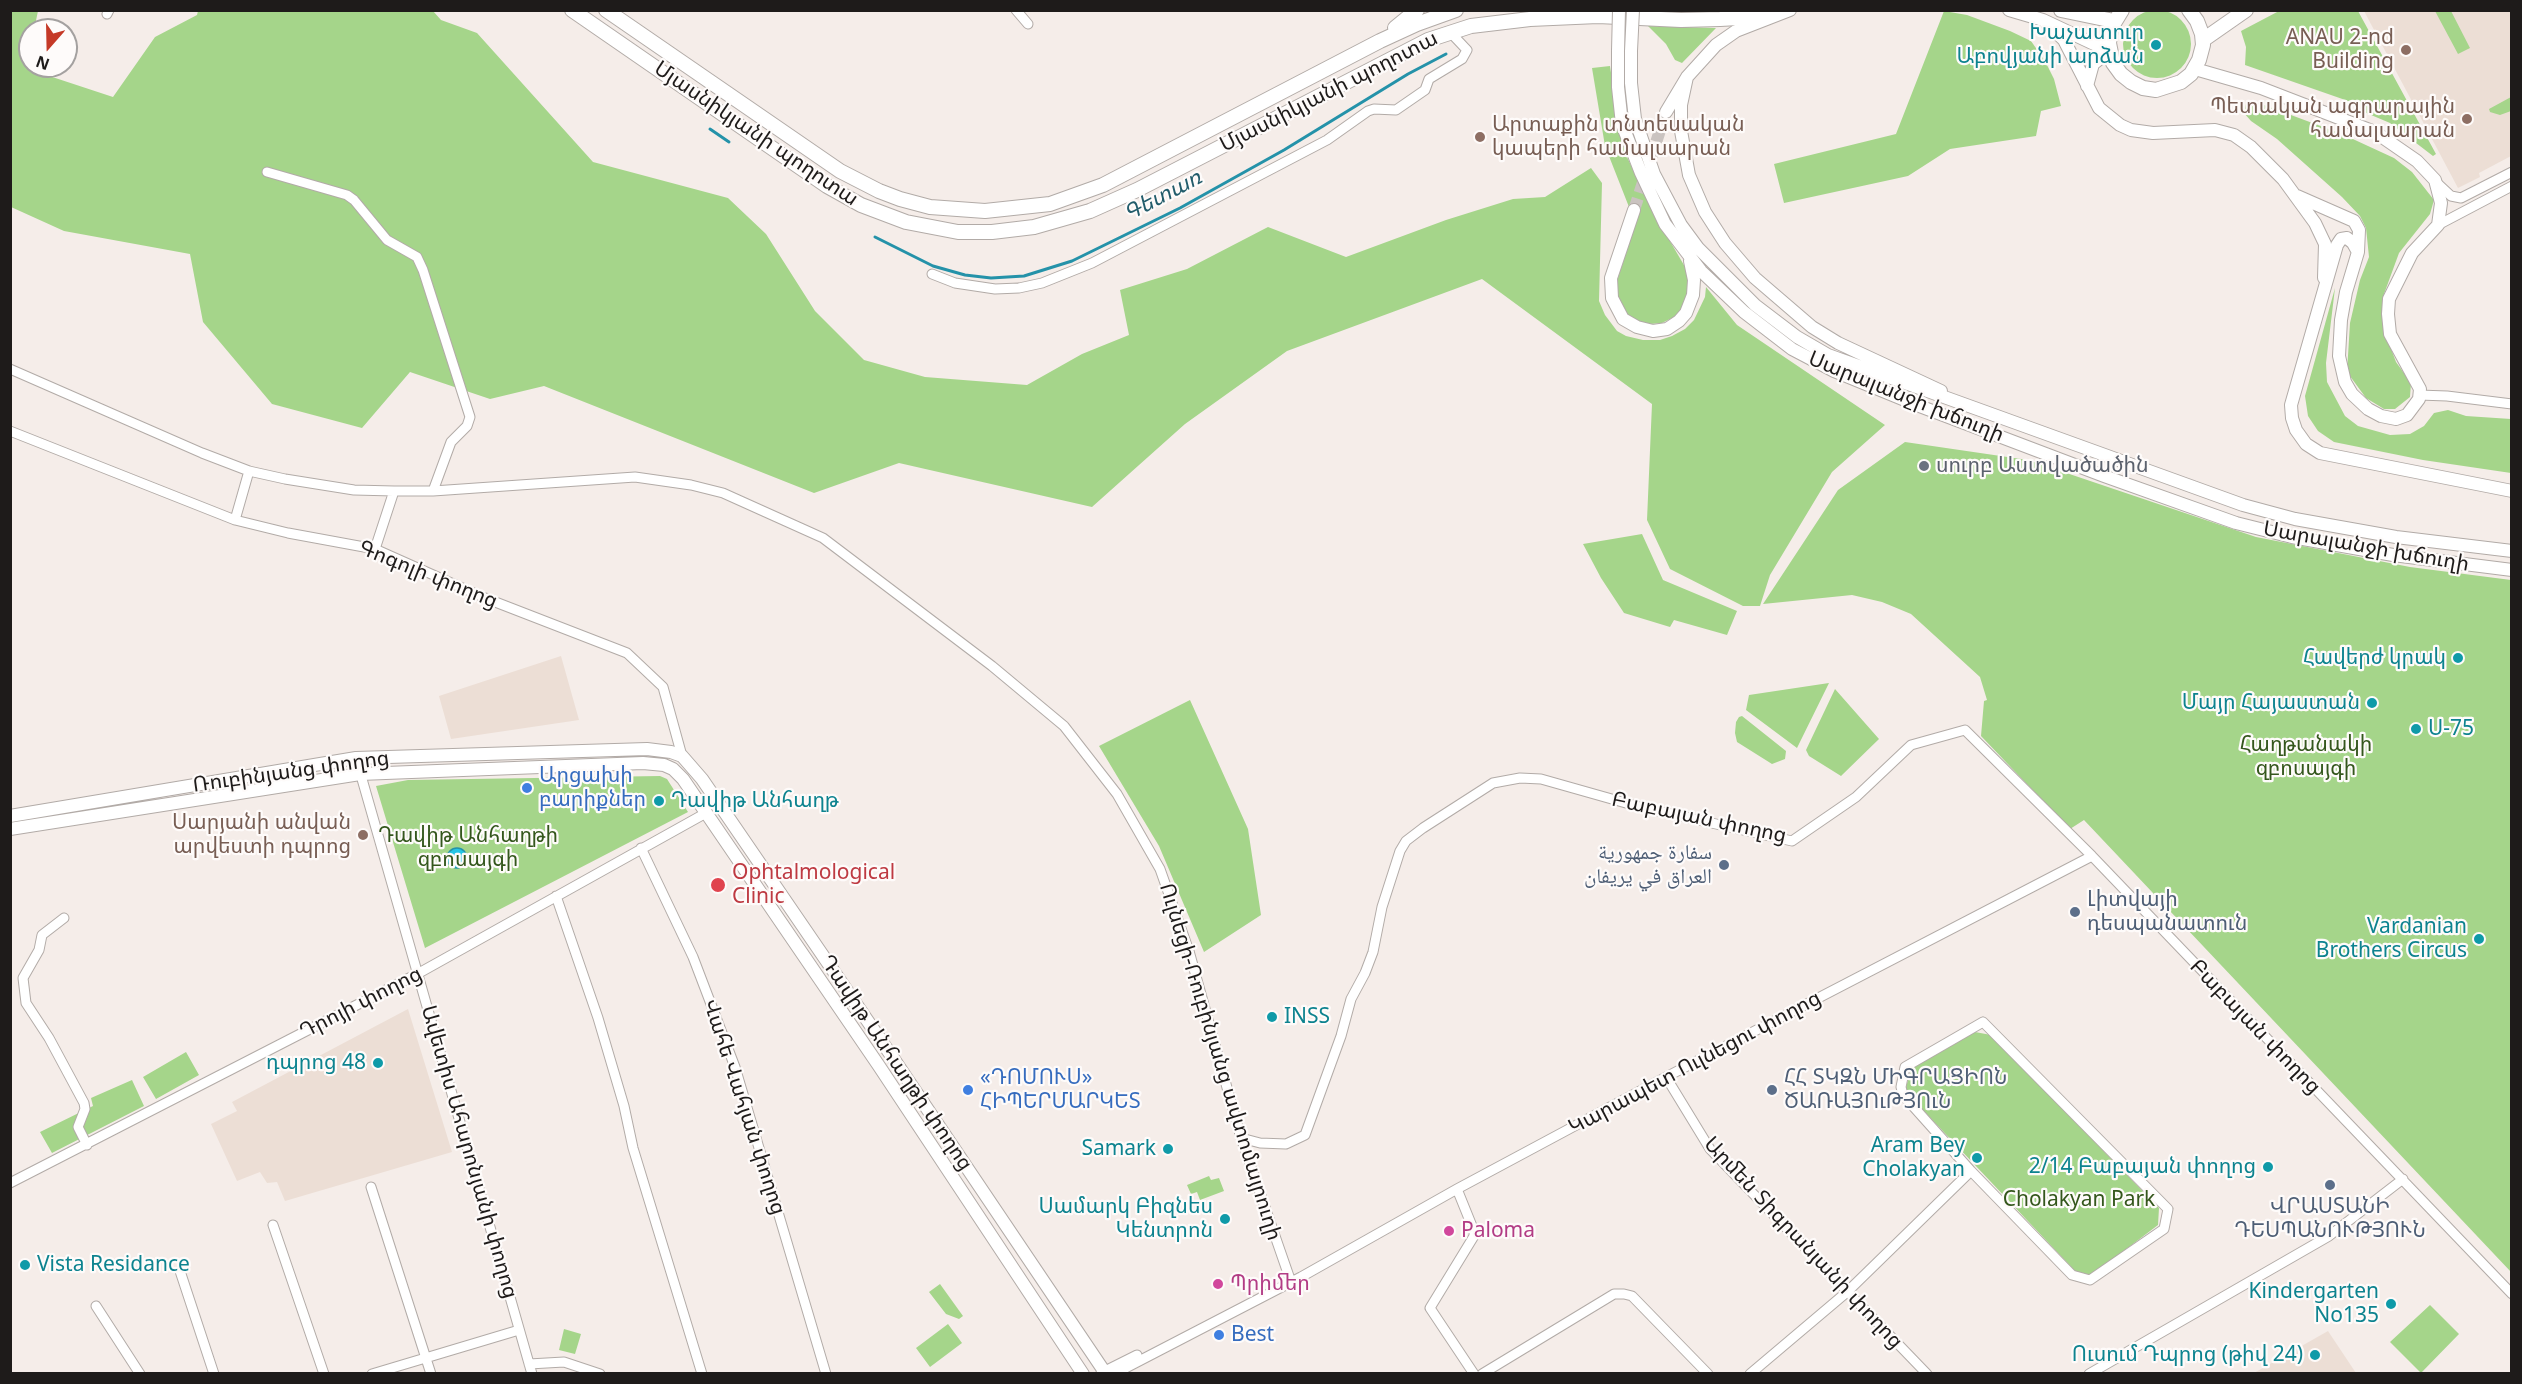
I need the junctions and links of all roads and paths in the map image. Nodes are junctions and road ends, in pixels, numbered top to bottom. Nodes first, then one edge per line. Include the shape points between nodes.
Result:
1 (572, 10) edge
2 (606, 10) edge
3 (1017, 10) edge
4 (1417, 10) edge
5 (1456, 10) edge
6 (1619, 10) edge
7 (1633, 10) edge
8 (1768, 10) edge
9 (1790, 10) edge
10 (2009, 10) edge
11 (2061, 10) edge
12 (2189, 10) edge
13 (2246, 10) edge
14 (2118, 16) edge
15 (2043, 20) junction
16 (1028, 24) dead end
17 (1450, 32) junction
18 (2203, 40) junction
19 (1380, 41) junction
20 (1624, 51) junction
21 (2109, 51) junction
22 (2195, 69) junction
23 (1687, 77) junction
24 (2087, 86) junction
25 (1666, 112) tunnel mouth
26 (267, 172) dead end
27 (2511, 172) edge
28 (2435, 180) junction
29 (2511, 186) edge
30 (2297, 196) junction
31 (1634, 210) tunnel mouth
32 (2438, 225) junction
33 (2358, 252) junction
34 (1688, 254) junction
35 (932, 274) dead end
36 (2324, 292) junction
37 (10, 369) edge
38 (2419, 395) junction
39 (2511, 404) edge
40 (1964, 405) junction
41 (10, 431) edge
42 (249, 471) junction
43 (394, 491) junction
44 (433, 491) junction
45 (2511, 491) edge
46 (235, 520) junction
47 (375, 549) junction
48 (2511, 551) edge
49 (2511, 570) edge
50 (682, 756) junction
51 (356, 758) junction
52 (673, 769) joint
53 (360, 774) junction
54 (706, 813) junction
55 (10, 816) edge
56 (10, 829) edge
57 (640, 848) junction
58 (2092, 856) junction
59 (556, 896) junction
60 (64, 918) dead end
61 (419, 974) junction
62 (893, 1058) junction
63 (879, 1066) junction
64 (1666, 1077) junction
65 (916, 1092) junction
66 (901, 1101) junction
67 (1241, 1138) junction
68 (87, 1145) junction
69 (1971, 1171) junction
70 (2403, 1179) junction
71 (10, 1183) edge
72 (371, 1187) dead end
73 (1456, 1190) junction
74 (273, 1225) dead end
75 (180, 1271) dead end
76 (1290, 1281) junction
77 (1847, 1292) junction
78 (2511, 1294) edge
79 (96, 1306) dead end
80 (519, 1330) junction
81 (425, 1358) junction
82 (530, 1369) edge
83 (1106, 1373) edge
84 (140, 1374) edge
85 (214, 1374) edge
86 (324, 1374) edge
87 (372, 1374) edge
88 (430, 1374) edge
89 (600, 1374) edge
90 (702, 1374) edge
91 (826, 1374) edge
92 (1083, 1374) edge
93 (1474, 1374) edge
94 (1482, 1374) edge
95 (1708, 1374) edge
96 (1750, 1374) edge
97 (1927, 1374) edge
98 (2089, 1374) edge

1 - 17 highway, Մյասնիկյանի պողոտա via 802,169 861,205 906,222 958,232 1034,227 1090,211
2 - 19 highway, Մյասնիկյանի պողոտա via 840,171 900,199 961,211 1015,209 1074,197 1120,177
3 - 16 street
4 - 19 highway
5 - 19 highway, Մյասնիկյանի պողոտա
6 - 20 main road, Սարալանջի խճուղի, bridge
7 - 20 main road, Սարալանջի խճուղի, bridge
8 - 17 highway, Մյասնիկյանի պողոտա via 1720,19 1530,19
9 - 23 main road via 1725,38
10 - 15 main road
11 - 14 highway
12 - 18 highway
13 - 18 highway
14 - 21 highway
15 - 21 main road
15 - 24 main road via 2064,40
17 - 35 street via 1467,50 1462,59 1429,79 1425,90 1396,110 1368,111 1327,140 1092,263 1019,288 955,283
18 - 22 highway
20 - 34 main road, Սարալանջի խճուղի via 1618,87 1622,124 1665,224
20 - 40 main road, Սարալանջի խճուղի via 1643,146 1667,202 1705,255 1755,305 1828,355
21 - 22 highway via 2125,78 2149,89 2175,86
21 - 24 main road via 2092,64
22 - 28 main road via 2261,88 2375,132 2417,161
23 - 25 main road
23 - 40 main road via 1681,131 1687,168 1705,212 1725,243 1755,278 1812,327 1838,343 1928,383
24 - 30 main road via 2103,113 2131,130 2215,130 2234,135 2251,147
26 - 44 street via 346,195 387,240 417,257 470,417 467,426 451,442
27 - 28 street via 2461,198 2451,196
28 - 32 main road via 2441,203
29 - 32 street
30 - 33 main road via 2354,221 2359,230
30 - 36 main road via 2325,244
31 - 34 main road via 1610,286 1616,308 1628,322 1653,331 1671,327 1682,318 1692,300 1694,285
32 - 38 main road via 2412,253 2389,299 2390,334 2412,372
33 - 36 main road via 2347,238 2341,239
33 - 38 main road via 2341,320 2339,356 2345,382 2368,410 2396,419 2415,407
34 - 49 main road, Սարալանջի խճուղի via 1744,312 1792,349 1922,407 2236,523 2393,555
36 - 45 main road via 2291,405 2292,418 2306,444 2320,453 2349,460
37 - 42 street, Ուլնեցի-Ռուբինյանց ավտոմայրուղի
38 - 39 street
40 - 48 main road, Սարալանջի խճուղի via 2243,505 2295,519 2396,537
41 - 46 street, Գոգոլի փողոց
42 - 43 street, Ուլնեցի-Ռուբինյանց ավտոմայրուղի via 322,486
42 - 46 street
43 - 44 street, Ուլնեցի-Ռուբինյանց ավտոմայրուղի
43 - 47 street
44 - 67 street, Ուլնեցի-Ռուբինյանց ավտոմայրուղի via 635,477 723,493 823,538 992,666 1064,726 1117,794 1160,869 1189,951
46 - 47 street, Գոգոլի փողոց
47 - 50 street, Գոգոլի փողոց via 485,598 627,653 663,687
50 - 51 main road, Ռուբինյանց փողոց via 647,749
50 - 62 main road, Դավիթ Անհաղթի փողոց via 702,779
51 - 53 street, Ավետիս Ահարոնյանի փողոց
51 - 55 main road, Ռուբինյանց փողոց
52 - 53 main road, Ռուբինյանց փողոց via 643,763
52 - 54 main road, Դավիթ Անհաղթի փողոց
53 - 56 main road, Ռուբինյանց փողոց
53 - 61 street, Ավետիս Ահարոնյանի փողոց
54 - 57 street, Դրոյի փողոց
54 - 63 main road, Դավիթ Անհաղթի փողոց
57 - 59 street, Դրոյի փողոց
57 - 91 street, Վահե Վահյան փողոց via 693,957 735,1067
58 - 64 street, Կարապետ Ուլնեցու փողոց
58 - 67 street, Բաբայան փողոց via 1965,730 1911,745 1856,797 1792,841 1640,807 1541,779 1493,783 1423,828 1400,851 1369,963 1351,999 1305,1135 1286,1144
58 - 70 street, Բաբայան փողոց
59 - 61 street, Դրոյի փողոց
59 - 90 street via 598,1018
60 - 68 street via 42,935 39,950 23,978 26,1003 84,1103 78,1127
61 - 68 street, Դրոյի փողոց
61 - 80 street, Ավետիս Ահարոնյանի փողոց
62 - 63 main road
62 - 65 main road, Դավիթ Անհաղթի փողոց
63 - 66 main road, Դավիթ Անհաղթի փողոց
64 - 73 street, Կարապետ Ուլնեցու փողոց
64 - 77 street, Արմեն Տիգրանյանի փողոց via 1710,1149
65 - 66 main road
65 - 83 main road, Դավիթ Անհաղթի փողոց
66 - 92 main road, Դավիթ Անհաղթի փողոց
67 - 76 street, Ուլնեցի-Ռուբինյանց ավտոմայրուղի
68 - 71 street, Դրոյի փողոց
69 - 69 street via 1903,1095 1901,1087 1905,1066 1983,1022 2168,1209 2164,1229 2090,1280 2072,1275
69 - 77 street
70 - 78 street, Բաբայան փողոց
70 - 98 street via 2329,1236
72 - 81 street
73 - 76 street, Կարապետ Ուլնեցու փողոց
73 - 93 street via 1474,1236 1430,1308
74 - 86 street
75 - 85 street
76 - 83 street, Կարապետ Ուլնեցու փողոց
77 - 96 street
77 - 97 street, Արմեն Տիգրանյանի փողոց
79 - 84 street
80 - 81 street
80 - 82 street, Ավետիս Ահարոնյանի փողոց
81 - 87 street
81 - 88 street
82 - 89 street via 564,1362
94 - 95 street via 1614,1294 1632,1296

